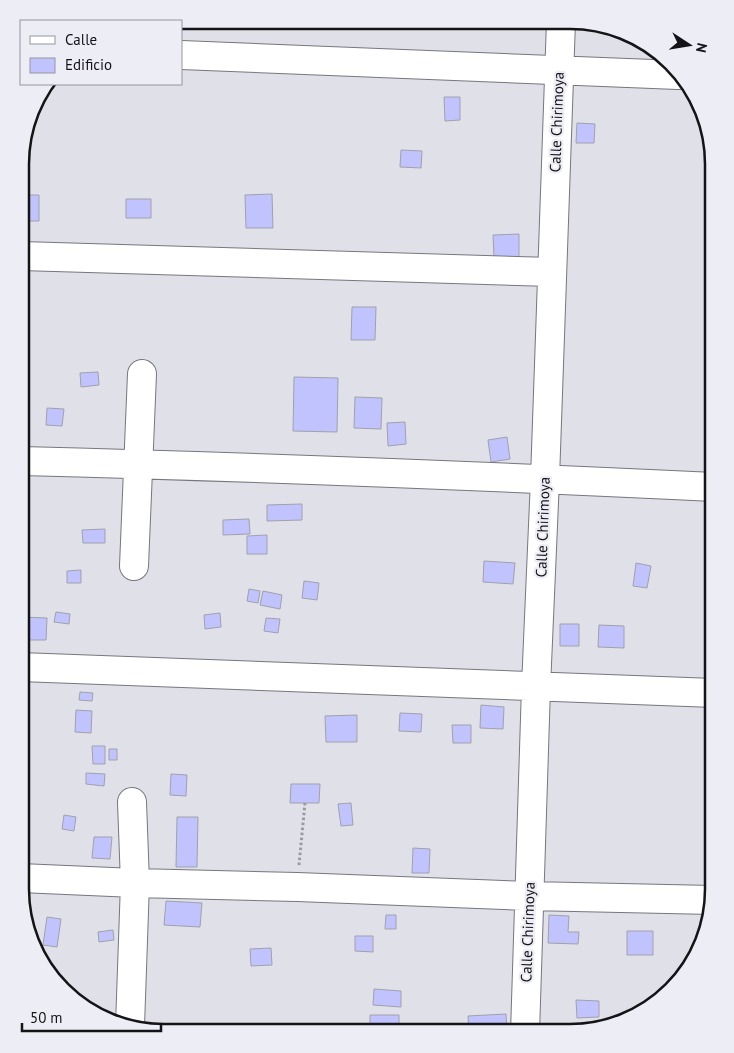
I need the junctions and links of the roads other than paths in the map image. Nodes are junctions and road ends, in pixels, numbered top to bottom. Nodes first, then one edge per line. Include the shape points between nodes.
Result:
1 (561, 29) edge
2 (182, 55) edge
3 (559, 70) junction
4 (672, 75) edge
5 (29, 256) edge
6 (552, 272) junction
7 (142, 374) dead end
8 (29, 461) edge
9 (138, 464) junction
10 (545, 479) junction
11 (705, 487) edge
12 (134, 566) dead end
13 (29, 667) edge
14 (536, 687) junction
15 (705, 693) edge
16 (132, 802) dead end
17 (29, 878) edge
18 (135, 883) junction
19 (530, 896) junction
20 (705, 900) edge
21 (130, 1020) edge
22 (524, 1024) edge

1 - 3 street, Calle Chirimoya
2 - 3 street
3 - 4 street
3 - 6 street, Calle Chirimoya
5 - 6 street
6 - 10 street, Calle Chirimoya
7 - 9 street
8 - 9 street
9 - 10 street
9 - 12 street
10 - 11 street
10 - 14 street, Calle Chirimoya
13 - 14 street
14 - 15 street
14 - 19 street, Calle Chirimoya
16 - 18 street
17 - 18 street
18 - 19 street
18 - 21 street
19 - 20 street
19 - 22 street, Calle Chirimoya

